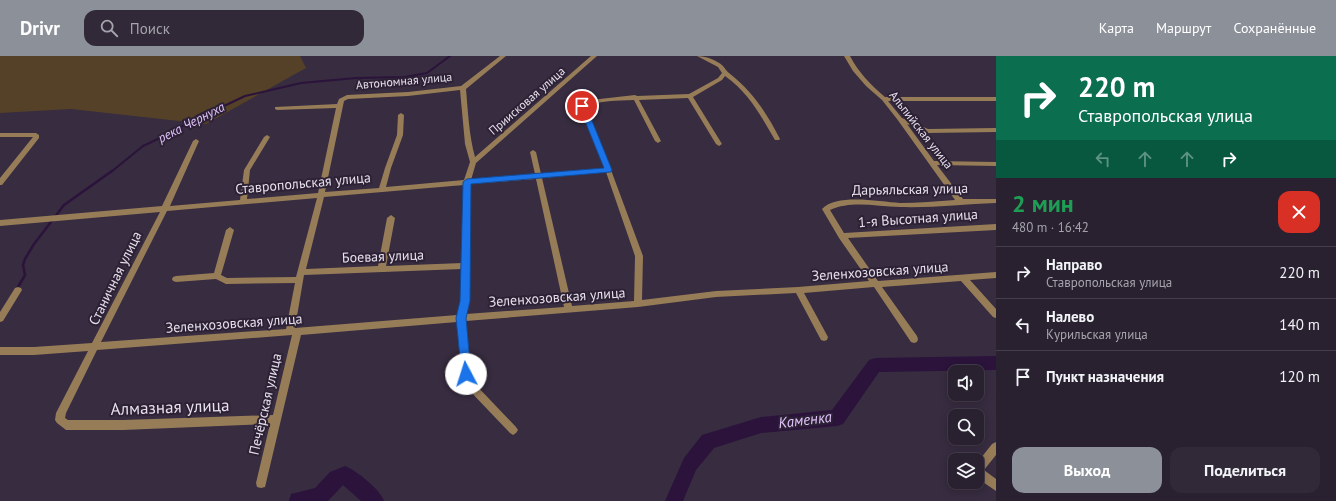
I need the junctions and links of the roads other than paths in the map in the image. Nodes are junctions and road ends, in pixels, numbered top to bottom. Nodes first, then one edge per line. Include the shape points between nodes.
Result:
1 (503, 56) edge
2 (594, 56) edge
3 (700, 56) edge
4 (847, 56) edge
5 (725, 73) junction
6 (463, 88) junction
7 (690, 96) junction
8 (348, 97) joint
9 (635, 97) junction
10 (884, 99) junction
11 (996, 99) edge
12 (340, 106) junction
13 (277, 108) dead end
14 (401, 115) dead end
15 (899, 118) junction
16 (996, 130) edge
17 (0, 135) edge
18 (267, 137) dead end
19 (777, 139) dead end
20 (196, 141) dead end
21 (658, 141) dead end
22 (720, 144) dead end
23 (533, 152) dead end
24 (473, 162) junction
25 (933, 163) junction
26 (996, 164) edge
27 (608, 170) junction
28 (539, 176) junction
29 (467, 182) junction
30 (0, 183) edge
31 (382, 190) junction
32 (321, 195) junction
33 (242, 201) junction
34 (960, 201) junction
35 (996, 201) edge
36 (165, 208) junction
37 (391, 218) dead end
38 (0, 223) edge
39 (996, 227) edge
40 (230, 230) dead end
41 (842, 236) junction
42 (466, 266) junction
43 (381, 269) junction
44 (996, 275) edge
45 (218, 276) junction
46 (300, 276) junction
47 (964, 278) junction
48 (176, 279) dead end
49 (876, 284) junction
50 (18, 290) dead end
51 (798, 290) junction
52 (638, 304) junction
53 (569, 309) junction
54 (996, 315) edge
55 (461, 318) junction
56 (0, 319) edge
57 (293, 332) junction
58 (824, 337) dead end
59 (914, 339) dead end
60 (96, 346) junction
61 (0, 351) edge
62 (276, 419) junction
63 (66, 424) joint
64 (513, 430) dead end
65 (996, 447) edge
66 (261, 483) dead end
67 (996, 486) edge

1 - 6 street
2 - 24 street, Приисковая улица
3 - 5 street via 720,66
4 - 10 street, Альпийская улица via 855,70
5 - 7 street via 720,79
5 - 19 street via 748,92 766,116
6 - 8 street, Автономная улица
6 - 24 street via 466,133
7 - 9 street
7 - 22 street
8 - 12 street, Печёрская улица via 341,100
9 - 21 street
9 - 27 street via 591,102 582,106
10 - 11 street
10 - 15 street, Альпийская улица
12 - 13 street
12 - 32 street, Печёрская улица
14 - 31 street via 400,135
15 - 16 street via 927,132
15 - 25 street, Альпийская улица
17 - 30 street via 36,135
18 - 33 street via 247,170
20 - 36 street, Станичная улица
23 - 28 street
24 - 29 street
25 - 26 street
25 - 34 street, Альпийская улица
27 - 28 street, Ставропольская улица
27 - 52 street via 639,256
28 - 29 street, Ставропольская улица
28 - 53 street
29 - 31 street, Ставропольская улица
29 - 42 street
31 - 32 street, Ставропольская улица
32 - 33 street, Ставропольская улица
32 - 46 street, Печёрская улица
33 - 36 street, Ставропольская улица
34 - 35 street, Дарьяльская улица
34 - 41 street, Дарьяльская улица via 898,205 854,202 834,205 826,209
36 - 38 street, Ставропольская улица
36 - 60 street, Станичная улица
37 - 43 street
39 - 41 street, 1-я Высотная улица
40 - 45 street
41 - 49 street
42 - 43 street, Боевая улица
42 - 55 street via 465,301
43 - 46 street, Боевая улица
44 - 47 street, Зеленхозовская улица
45 - 46 street, Боевая улица via 226,281
45 - 48 street, Боевая улица
46 - 57 street, Печёрская улица
47 - 49 street, Зеленхозовская улица
47 - 54 street
49 - 51 street, Зеленхозовская улица
49 - 59 street
50 - 56 street
51 - 52 street, Зеленхозовская улица via 716,294
51 - 58 street
52 - 53 street, Зеленхозовская улица
53 - 55 street, Зеленхозовская улица
55 - 57 street, Зеленхозовская улица
55 - 64 street via 466,374 470,385
57 - 60 street, Зеленхозовская улица
57 - 62 street, Печёрская улица
60 - 61 street, Зеленхозовская улица
60 - 63 street, Станичная улица via 61,413 60,420
62 - 63 street, Алмазная улица via 123,425
62 - 66 street, Печёрская улица
65 - 67 street via 977,471

